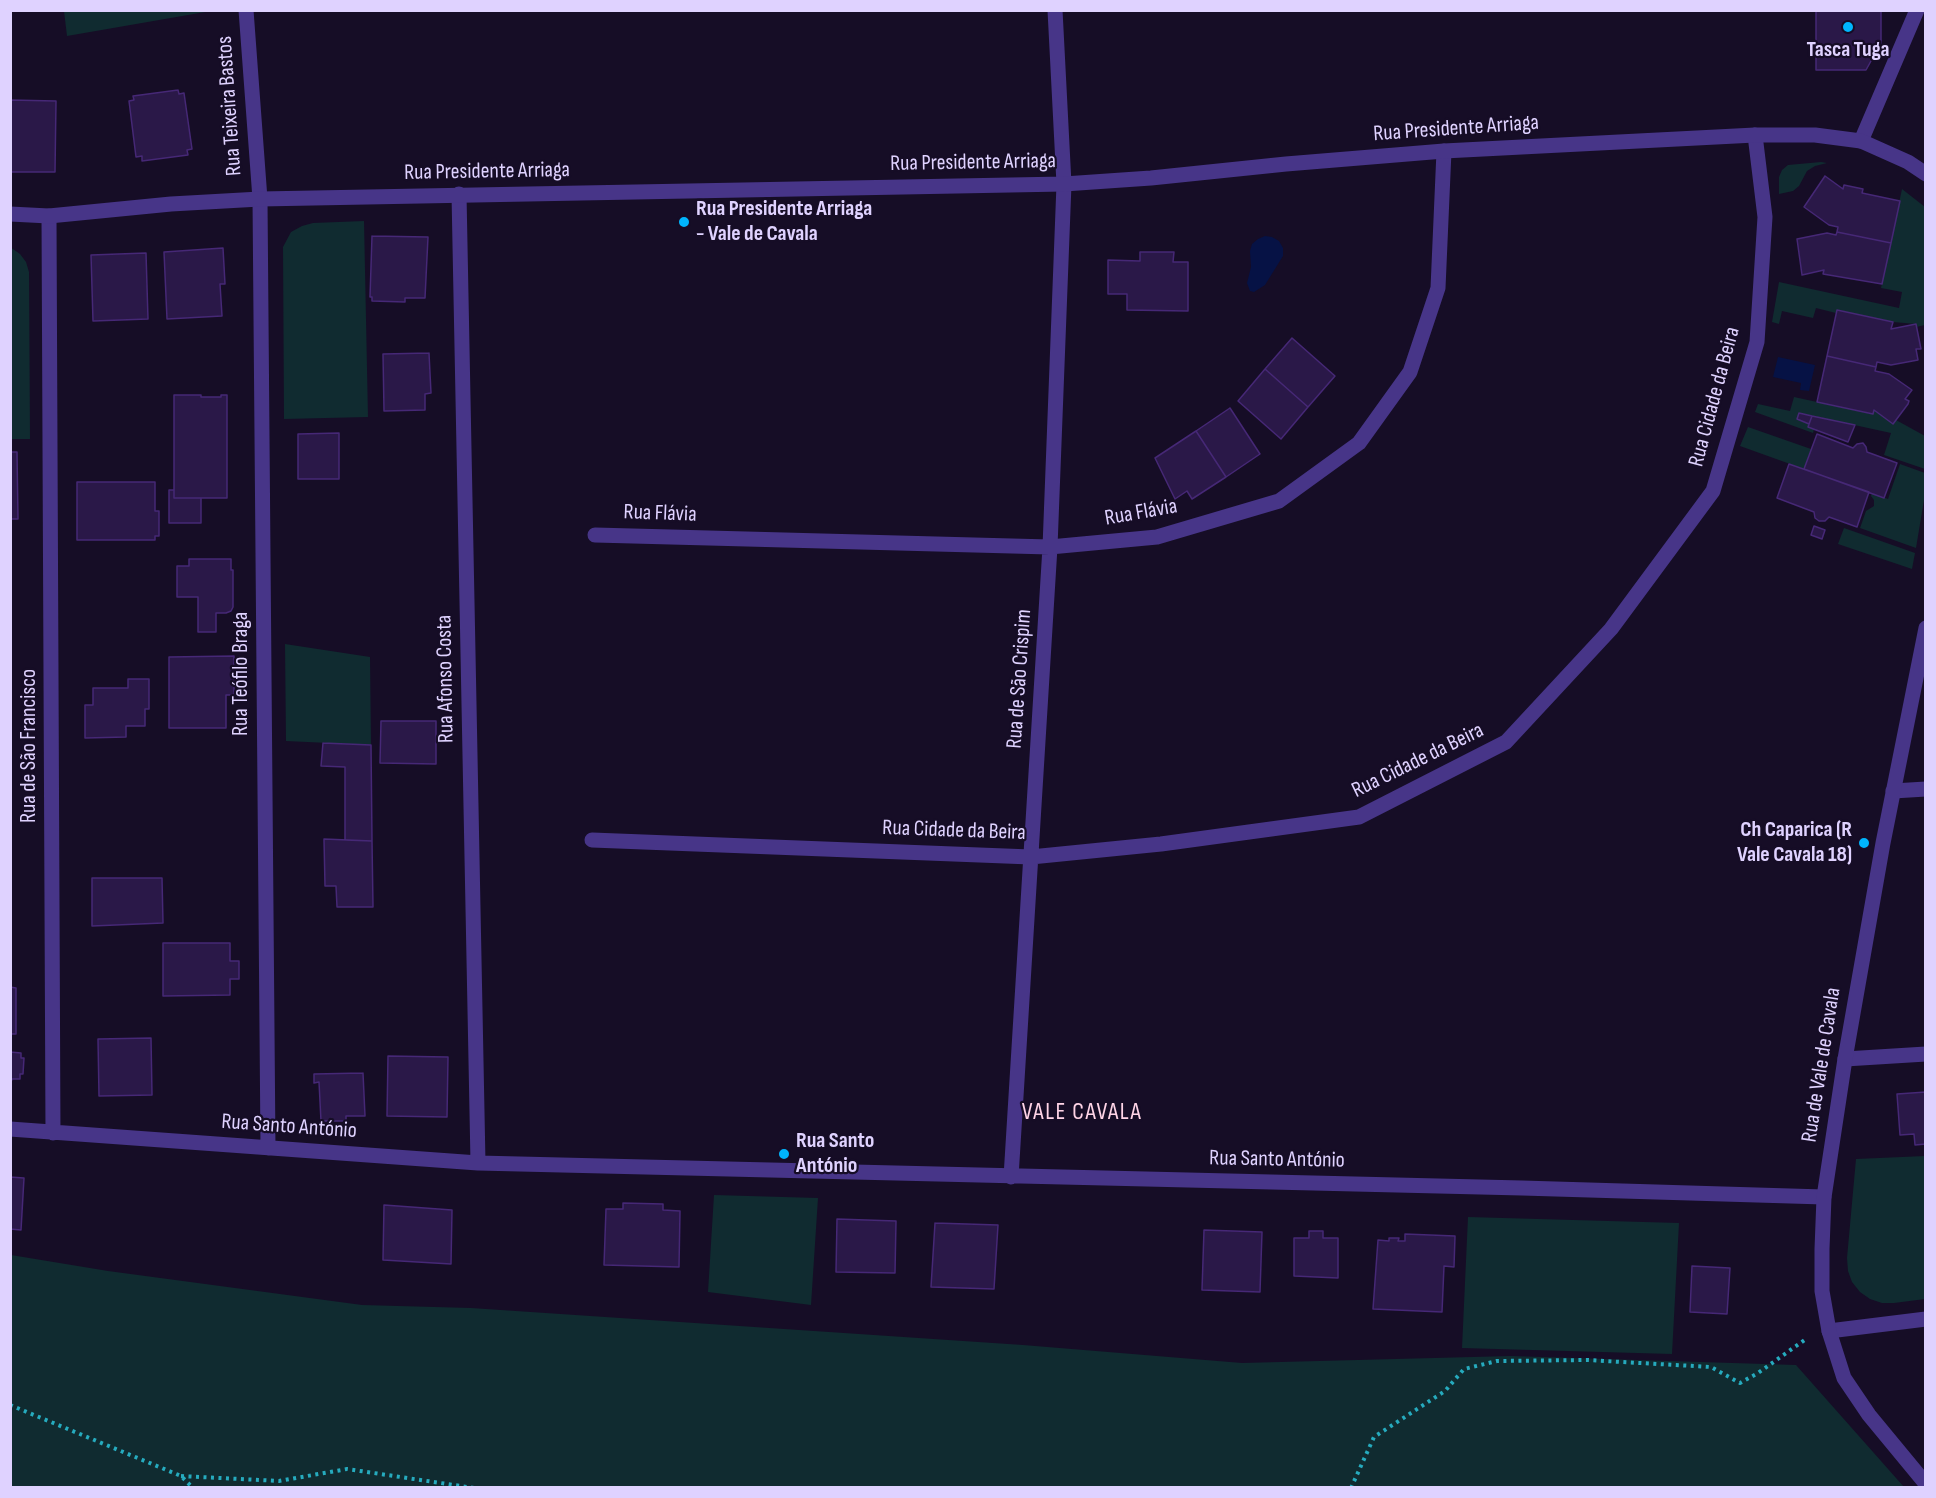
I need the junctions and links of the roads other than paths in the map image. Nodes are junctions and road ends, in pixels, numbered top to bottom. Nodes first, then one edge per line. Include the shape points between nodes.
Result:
1 (246, 10) edge
2 (1055, 10) edge
3 (1917, 10) edge
4 (1755, 135) junction
5 (1861, 141) junction
6 (1444, 151) junction
7 (1926, 174) edge
8 (1064, 184) junction
9 (459, 194) junction
10 (260, 199) junction
11 (10, 214) edge
12 (50, 216) junction
13 (595, 535) dead end
14 (1050, 548) junction
15 (1926, 628) edge
16 (1926, 789) edge
17 (1893, 791) junction
18 (592, 840) dead end
19 (1031, 857) junction
20 (1926, 1054) edge
21 (1845, 1059) junction
22 (10, 1129) edge
23 (53, 1133) junction
24 (268, 1148) junction
25 (478, 1163) junction
26 (1011, 1177) junction
27 (1824, 1197) junction
28 (1926, 1319) edge
29 (1829, 1330) junction
30 (1926, 1484) edge

1 - 10 street, Rua Teixeira Bastos
2 - 8 street, Rua de São Crispim
3 - 5 street
4 - 5 street, Rua Presidente Arriaga via 1815,135
4 - 6 street, Rua Presidente Arriaga
4 - 19 street, Rua Cidade da Beira via 1765,217 1756,342 1713,491 1611,629 1506,742 1359,817
5 - 7 street, Rua Presidente Arriaga
6 - 8 street, Rua Presidente Arriaga
6 - 14 street, Rua Flávia via 1438,288 1410,372 1359,443 1279,501 1157,537
8 - 9 street, Rua Presidente Arriaga
8 - 14 street, Rua de São Crispim
9 - 10 street, Rua Presidente Arriaga
9 - 25 street, Rua Afonso Costa
10 - 12 street, Rua Presidente Arriaga
10 - 24 street, Rua Teófilo Braga
11 - 12 street, Rua Presidente Arriaga
12 - 23 street, Rua de São Francisco
13 - 14 street, Rua Flávia
14 - 19 street, Rua de São Crispim
15 - 17 street, Rua de Vale de Cavala
16 - 17 street
17 - 21 street, Rua de Vale de Cavala
18 - 19 street, Rua Cidade da Beira
19 - 26 street, Rua de São Crispim
20 - 21 street
21 - 27 street, Rua de Vale de Cavala
22 - 23 street, Rua Santo António
23 - 24 street, Rua Santo António
24 - 25 street, Rua Santo António
25 - 26 street, Rua Santo António
26 - 27 street, Rua Santo António
27 - 29 street, Rua de Vale de Cavala via 1822,1291
28 - 29 street
29 - 30 street, Rua de Vale de Cavala via 1844,1378

